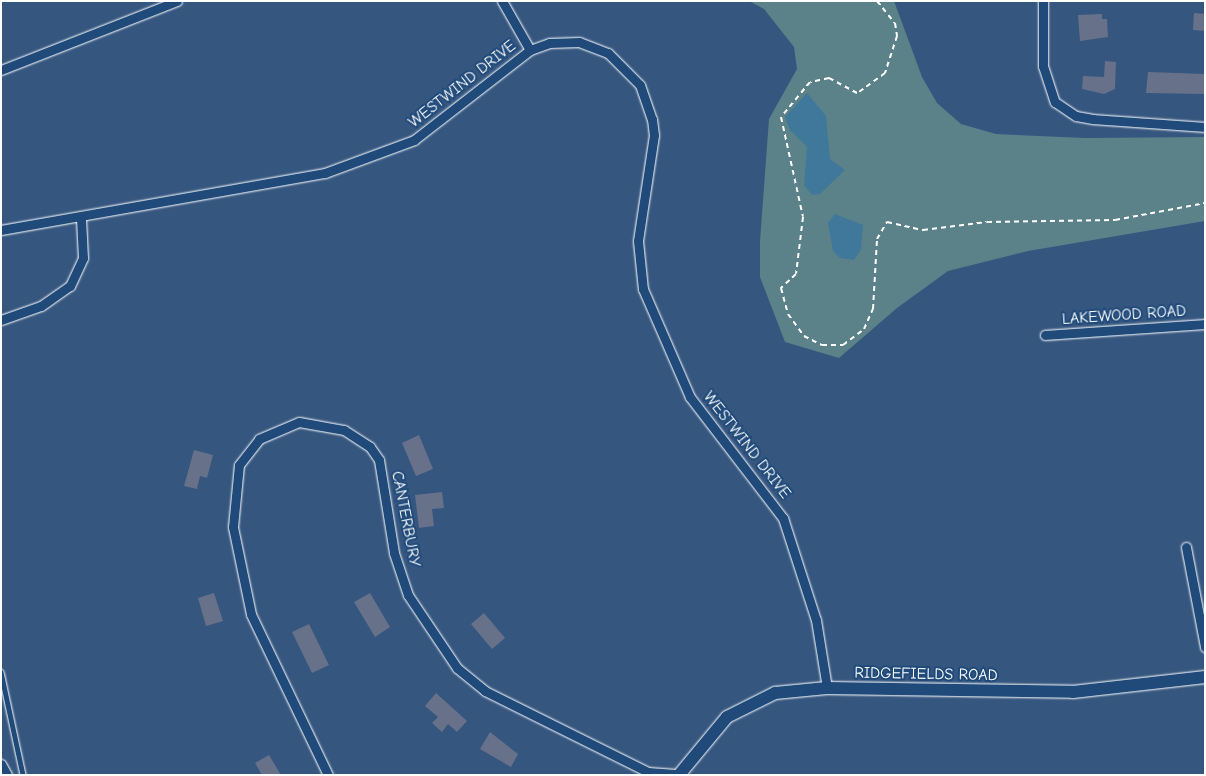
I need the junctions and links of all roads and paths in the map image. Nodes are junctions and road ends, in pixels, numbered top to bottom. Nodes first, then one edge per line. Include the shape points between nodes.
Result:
1 (177, 1) edge
2 (502, 1) edge
3 (877, 1) edge
4 (1043, 1) edge
5 (530, 50) junction
6 (1, 70) edge
7 (1205, 127) edge
8 (1205, 203) edge
9 (80, 218) junction
10 (1, 230) edge
11 (1, 320) edge
12 (1205, 324) edge
13 (1045, 335) dead end
14 (1186, 547) dead end
15 (1205, 646) edge
16 (1, 672) edge
17 (1205, 677) edge
18 (826, 688) junction
19 (1, 764) edge
20 (679, 774) edge
21 (7, 775) edge
22 (23, 775) edge
23 (328, 775) edge

1 - 6 street
2 - 5 street
3 - 8 path via 895,23 897,36 885,74 857,93 829,78 810,82 781,117 803,217 796,274 781,288 788,314 808,338 822,345 843,345 864,329 874,309 877,240 887,222 923,230 987,222 1115,220
4 - 7 street via 1044,72 1055,102 1076,116 1093,119
5 - 9 street, WESTWIND DRIVE via 435,127 388,151 325,173
5 - 18 street, WESTWIND DRIVE via 548,43 579,42 608,53 640,85 654,135 638,241 644,288 690,397 783,518 816,620
9 - 10 street, WESTWIND DRIVE
9 - 11 street via 84,258 70,286 41,306
12 - 13 street, LAKEWOOD ROAD
14 - 15 street
16 - 22 lane
17 - 18 street, RIDGEFIELDS ROAD via 1073,692
18 - 20 street, RIDGEFIELDS ROAD via 774,693 745,704 727,717
19 - 21 street
20 - 23 street, CANTERBURY via 640,768 485,691 457,668 408,595 394,553 379,460 370,447 344,430 299,422 259,439 239,465 233,526 251,614

